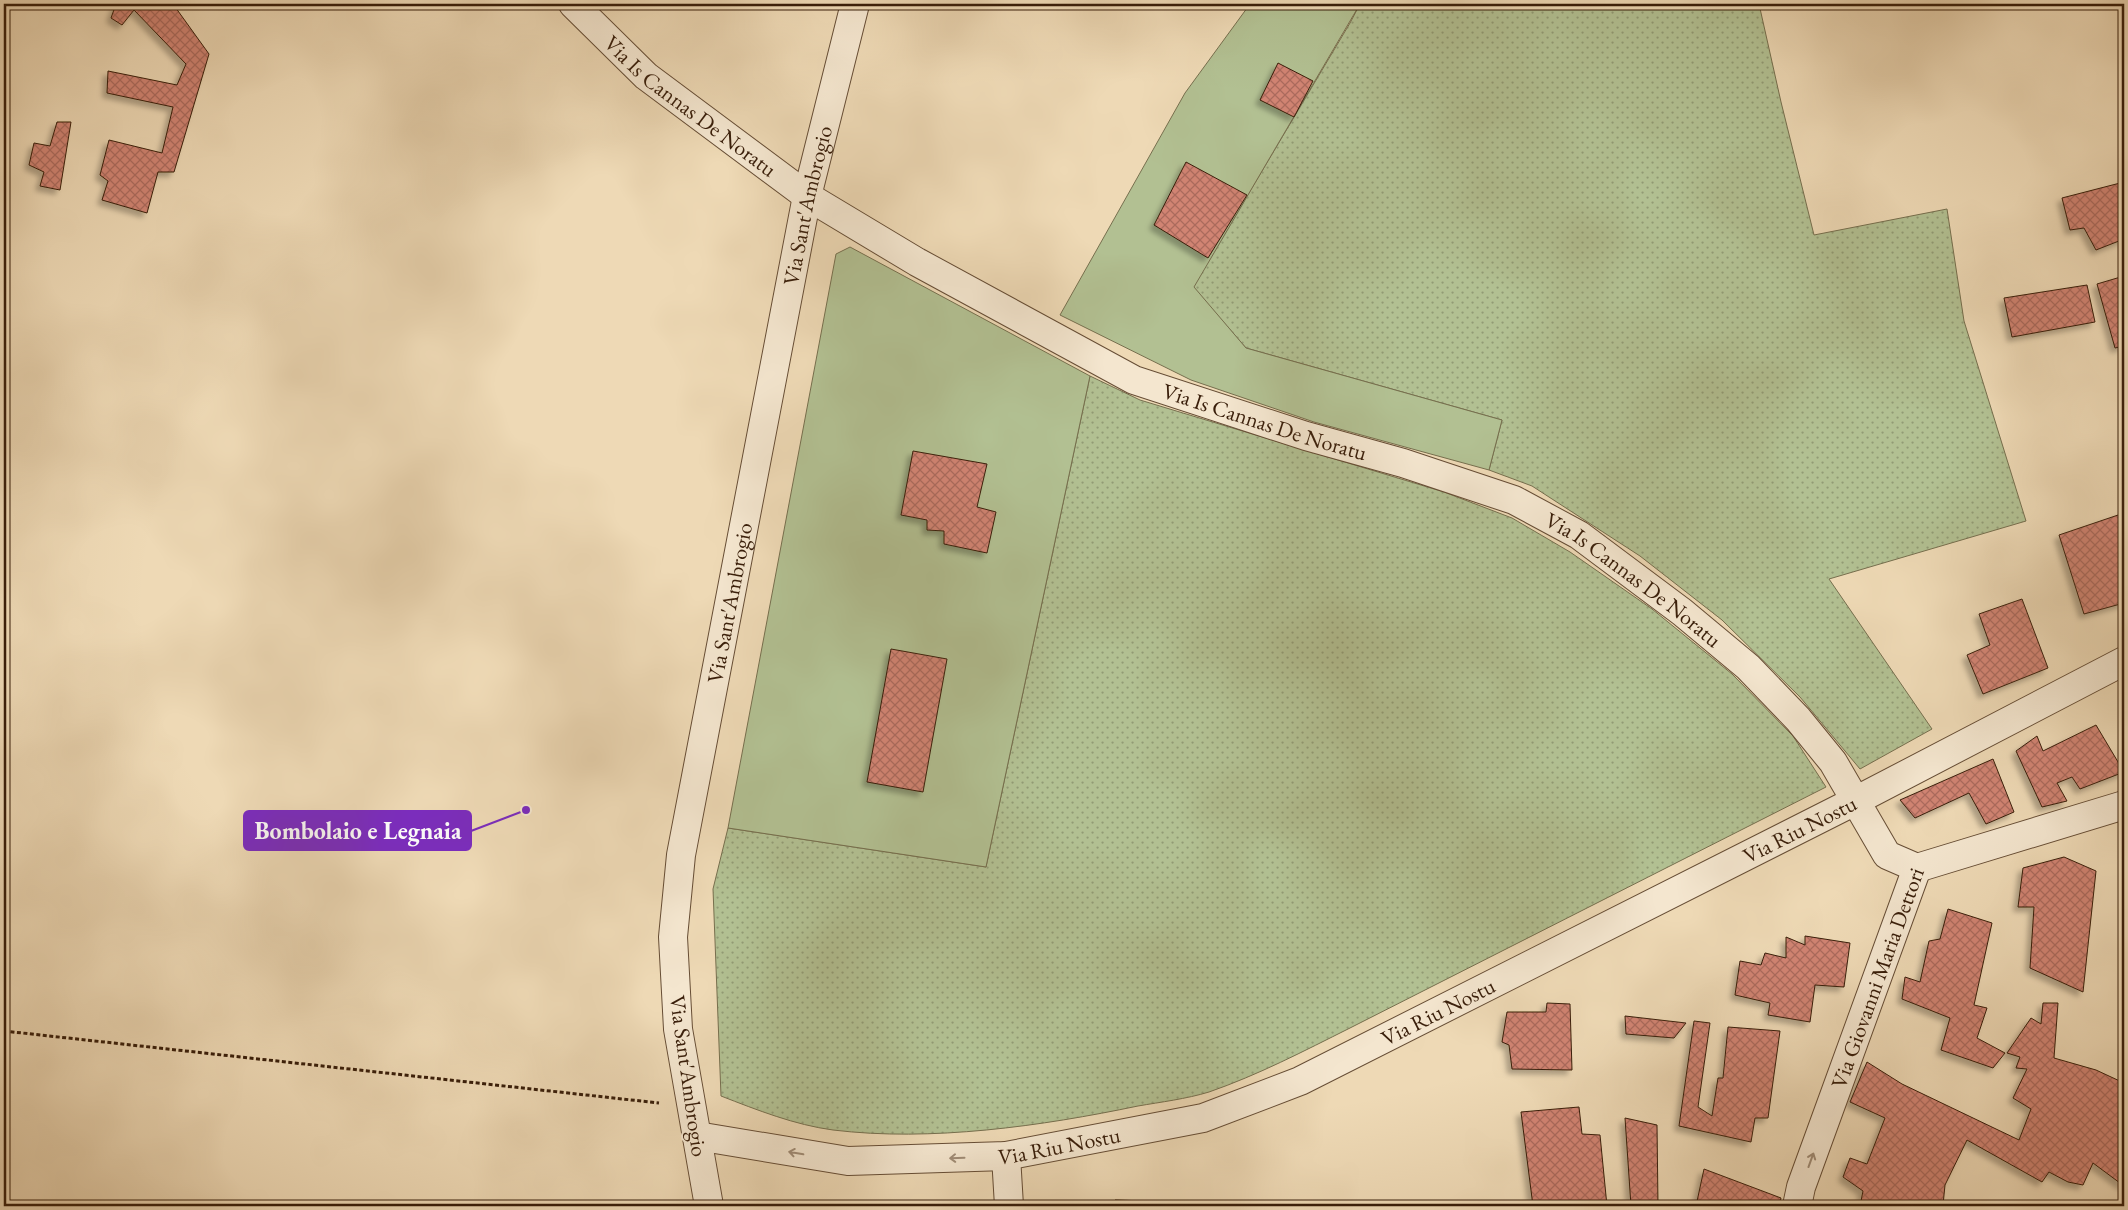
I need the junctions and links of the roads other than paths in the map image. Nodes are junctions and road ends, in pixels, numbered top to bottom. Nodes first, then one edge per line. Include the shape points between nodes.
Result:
1 (573, 4) edge
2 (855, 4) edge
3 (807, 196) junction
4 (2124, 661) edge
5 (1857, 800) junction
6 (2124, 805) edge
7 (1917, 868) junction
8 (697, 1136) junction
9 (1006, 1156) junction
10 (709, 1206) edge
11 (1009, 1206) edge
12 (1797, 1206) edge

1 - 3 street, Via Is Cannas De Noratu via 646,76
2 - 3 street, Via Sant'Ambrogio
3 - 5 street, Via Is Cannas De Noratu via 917,262 1134,380 1514,500 1579,535 1748,666 1816,740
3 - 8 street, Via Sant'Ambrogio via 681,855 674,946 678,1029
4 - 5 street, Via Riu Nostu
5 - 7 street, Via Is Cannas De Noratu via 1887,855
5 - 9 street, Via Riu Nostu via 1300,1081 1204,1118
6 - 7 street, Via Giovanni Maria Dettori
12 -> 7 street, Via Giovanni Maria Dettori via 1801,1187
9 -> 8 street, Via Riu Nostu via 848,1161
8 - 10 street, Via Sant'Ambrogio
9 - 11 street

